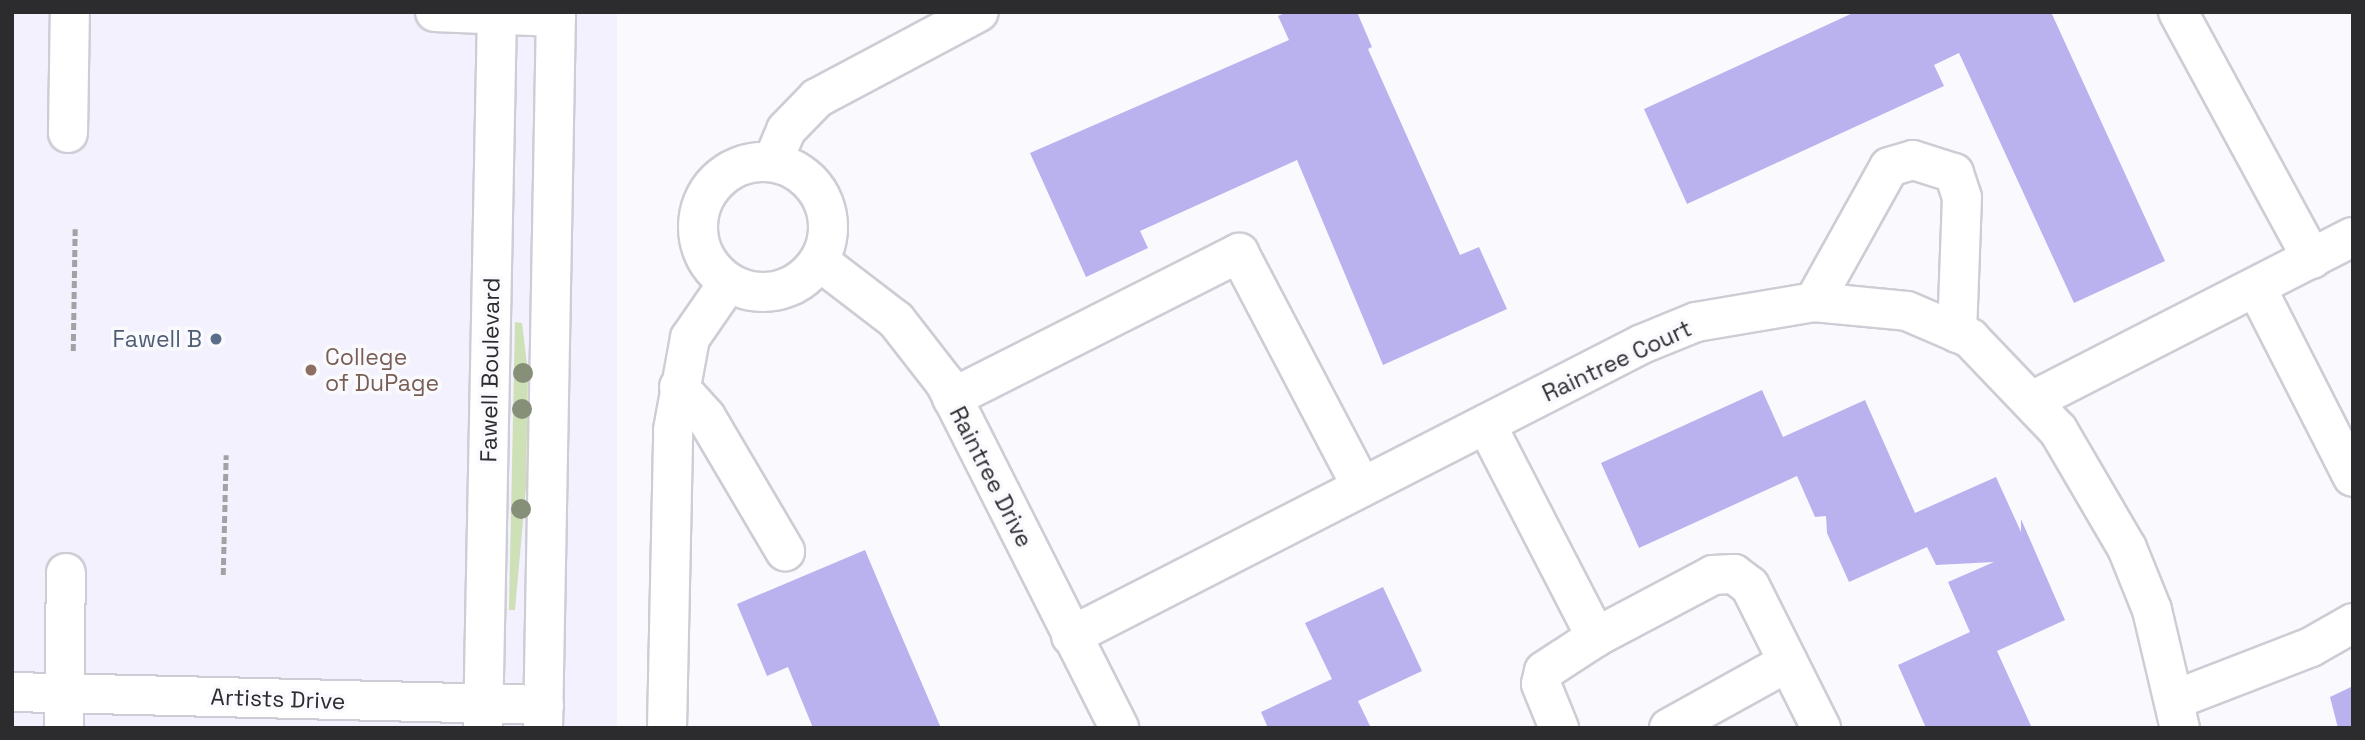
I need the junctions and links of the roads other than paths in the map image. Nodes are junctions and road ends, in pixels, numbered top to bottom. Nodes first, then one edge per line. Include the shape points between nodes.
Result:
1 (70, 12) edge
2 (435, 12) edge
3 (979, 12) edge
4 (2178, 12) edge
5 (497, 14) edge
6 (556, 15) edge
7 (68, 133) dead end
8 (773, 161) junction
9 (2353, 237) edge
10 (2312, 259) junction
11 (819, 261) junction
12 (728, 283) junction
13 (2256, 287) junction
14 (1814, 302) junction
15 (1957, 333) junction
16 (679, 387) junction
17 (952, 398) junction
18 (2032, 401) junction
19 (1486, 424) junction
20 (2353, 477) edge
21 (1362, 487) junction
22 (785, 551) dead end
23 (66, 573) dead end
24 (2353, 623) edge
25 (1071, 636) junction
26 (1596, 637) junction
27 (1788, 662) junction
28 (12, 692) edge
29 (65, 710) edge
30 (2177, 714) edge
31 (483, 716) edge
32 (543, 716) edge
33 (667, 728) edge
34 (1119, 728) edge
35 (1559, 728) edge
36 (1669, 728) edge
37 (1821, 728) edge

1 - 7 street
2 - 5 street
3 - 8 street via 817,97 786,130
4 - 10 street
5 - 6 street
5 - 31 street, Fawell Boulevard
6 - 32 street
8 - 11 street via 794,168 822,199 828,220
8 - 12 street via 751,161 730,169 701,203 700,247 711,267
9 - 10 street
10 - 13 street
11 - 12 street via 787,288 767,292
11 - 17 street, Raintree Drive via 895,320
12 - 16 street via 690,338
13 - 18 street
13 - 20 street
14 - 15 street, Raintree Court via 1907,310
14 - 15 street via 1889,167 1913,160 1954,173 1962,197
14 - 19 street, Raintree Court via 1696,322 1642,344
15 - 18 street, Raintree Court via 1970,338
16 - 22 street via 706,417
16 - 33 street via 673,430
17 - 21 street via 1239,253
17 - 25 street, Raintree Drive
18 - 30 street, Raintree Court via 2058,430 2127,548 2152,610
19 - 21 street, Raintree Court
19 - 26 street
21 - 25 street, Raintree Court
23 - 29 street
24 - 30 street
25 - 34 street, Raintree Drive
26 - 27 street via 1723,572 1749,586
26 - 35 street via 1544,671 1541,684
27 - 36 street
27 - 37 street
28 - 29 street, Artists Drive
29 - 31 street, Artists Drive
31 - 32 street, Artists Drive

